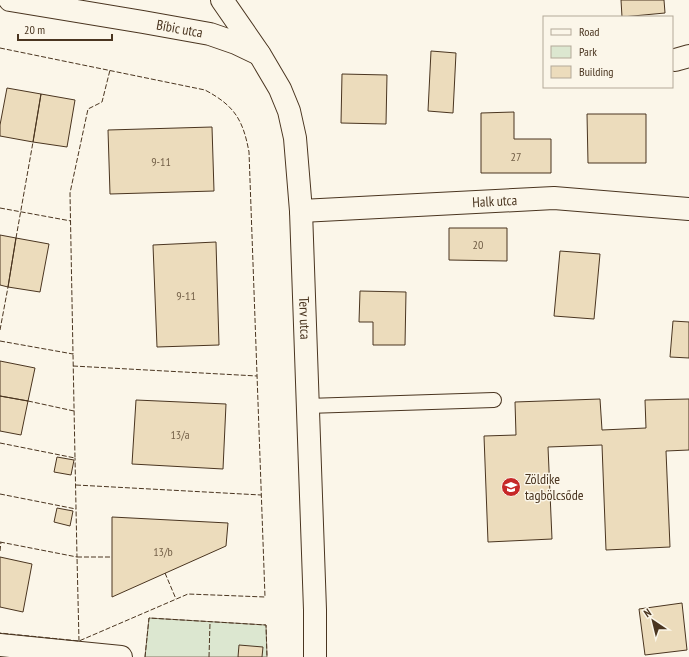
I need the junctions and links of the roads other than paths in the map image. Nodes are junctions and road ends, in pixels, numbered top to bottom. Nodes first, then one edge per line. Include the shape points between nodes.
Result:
1 (10, 0) edge
2 (100, 0) edge
3 (222, 0) edge
4 (72, 10) junction
5 (260, 55) junction
6 (689, 209) edge
7 (301, 211) junction
8 (494, 400) dead end
9 (308, 406) junction
10 (0, 644) edge
11 (121, 656) edge
12 (315, 657) edge

1 - 4 street, Bíbic utca
2 - 4 street, Bíbic utca
3 - 5 street, Terv utca
4 - 5 street, Bíbic utca via 210,34
5 - 7 street, Terv utca via 280,89 289,111 295,138
6 - 7 street, Halk utca via 554,198
7 - 9 street, Terv utca
8 - 9 lane
9 - 12 street, Terv utca
10 - 11 street

